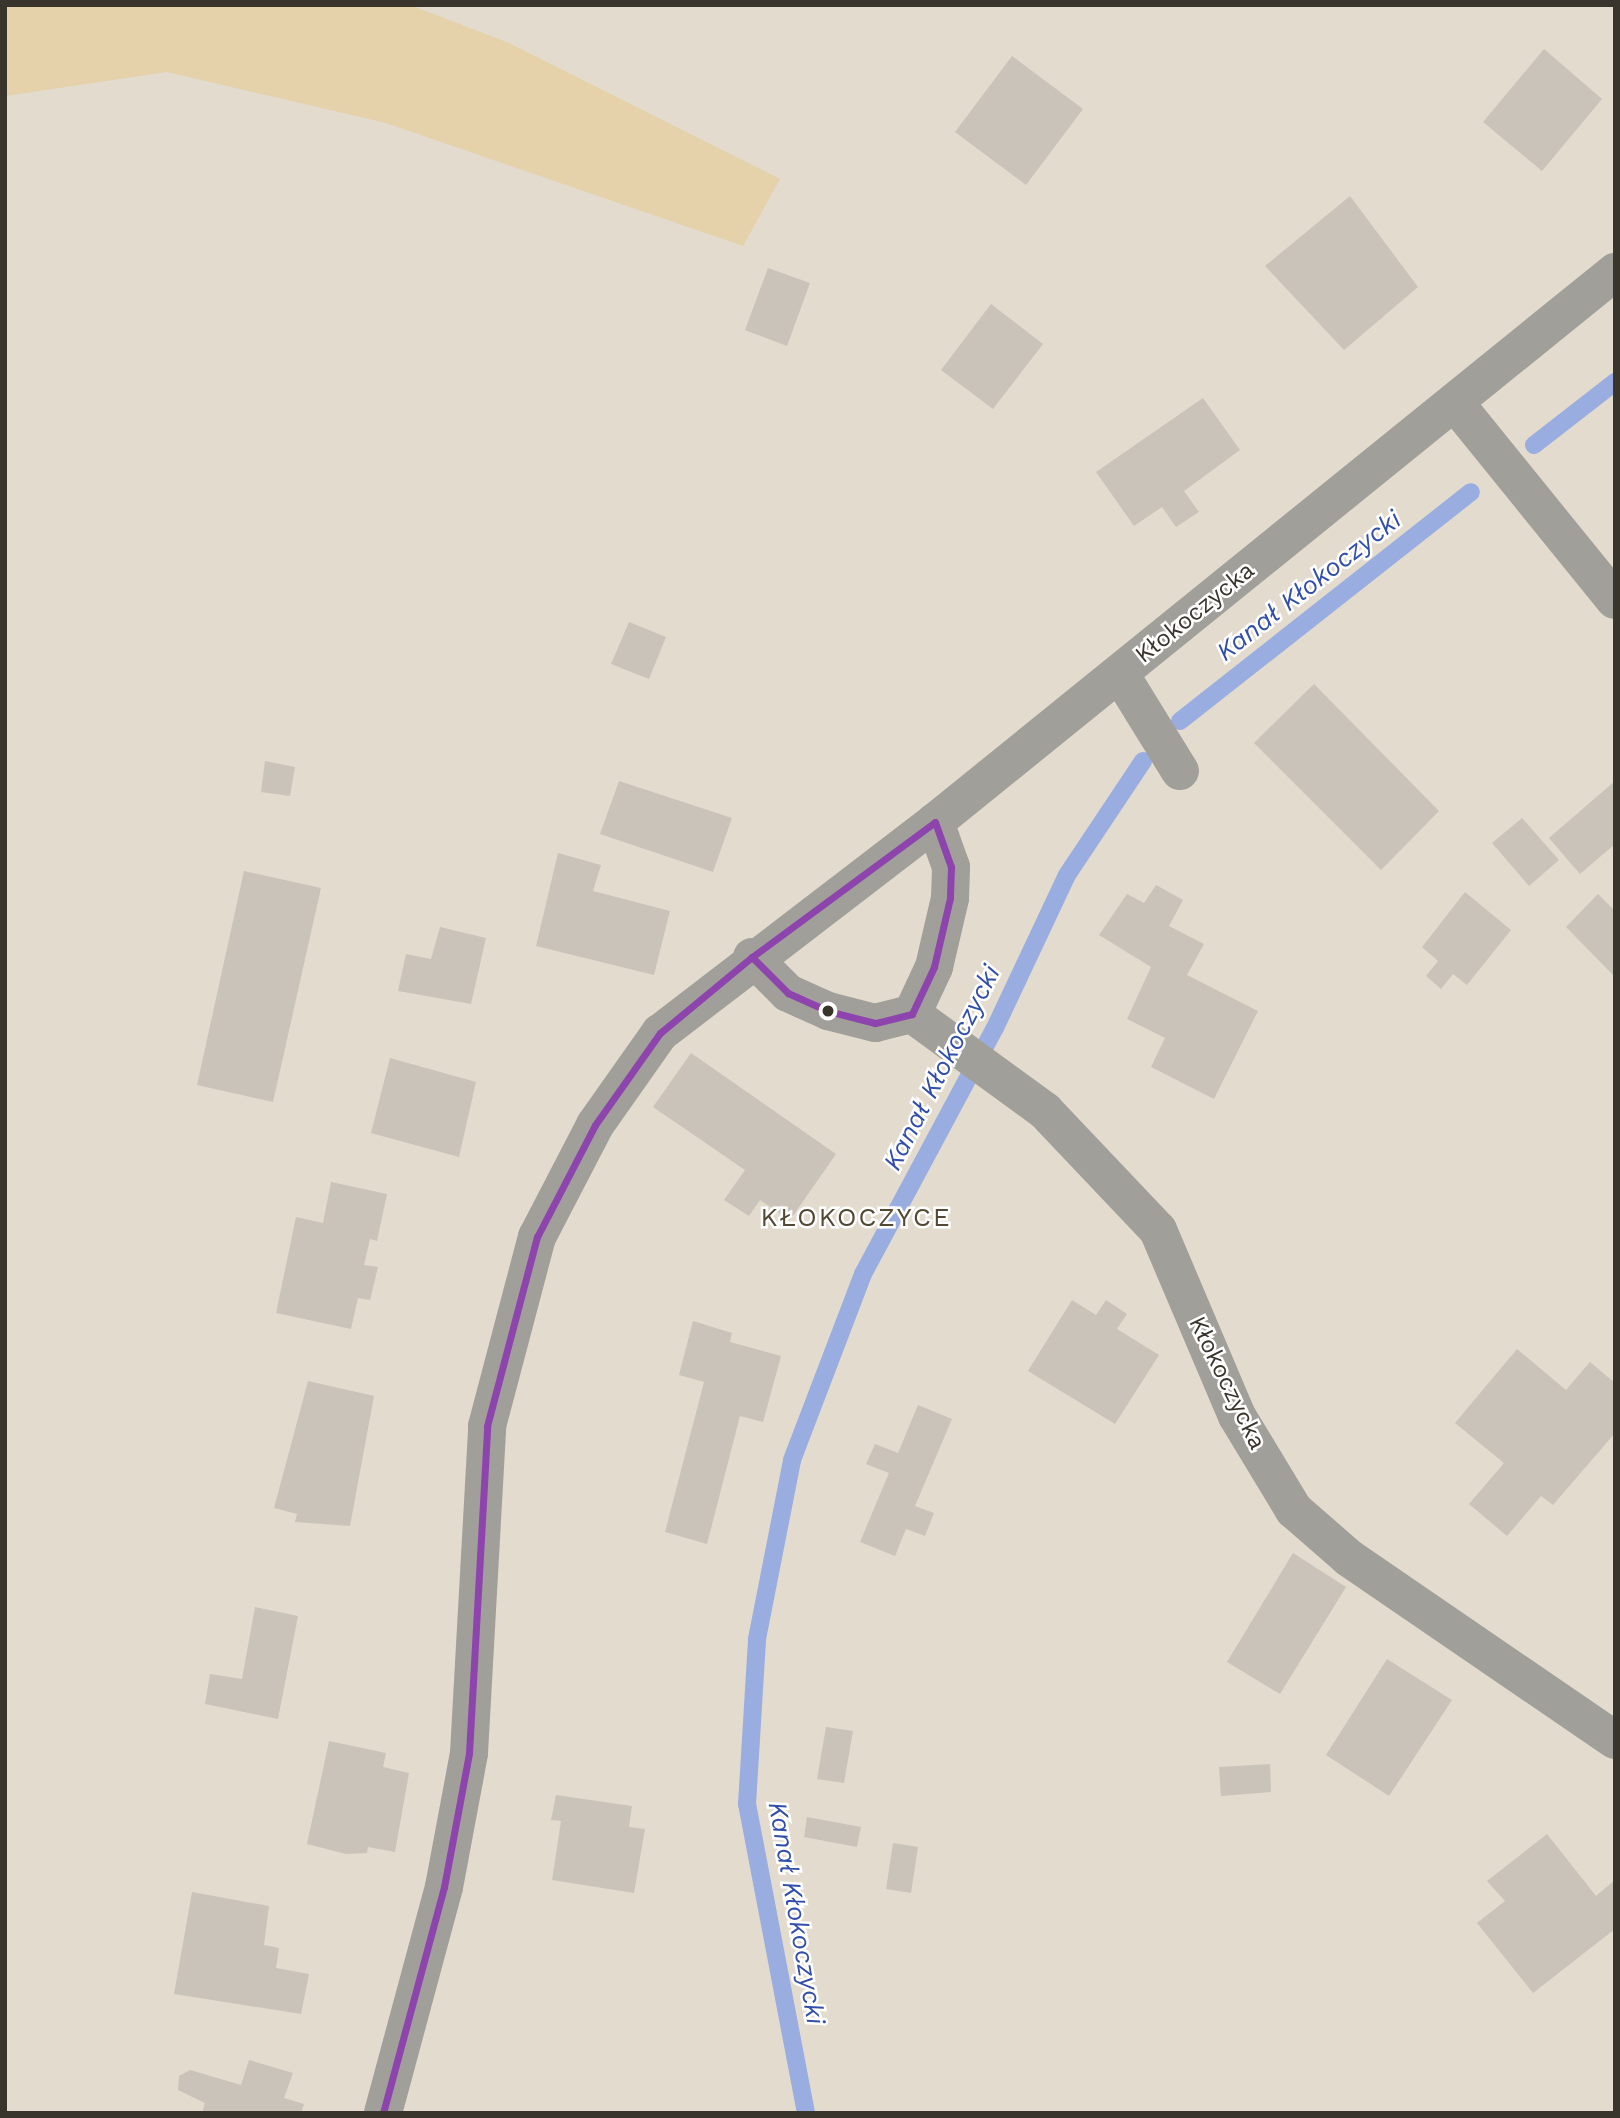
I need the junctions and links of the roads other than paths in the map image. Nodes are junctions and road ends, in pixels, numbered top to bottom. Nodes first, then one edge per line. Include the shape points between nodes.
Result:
1 (1615, 272) edge
2 (1456, 404) junction
3 (1615, 600) edge
4 (1120, 674) junction
5 (1180, 771) dead end
6 (935, 822) junction
7 (752, 957) junction
8 (912, 1014) junction
9 (1615, 1740) edge
10 (383, 2113) edge

1 - 2 street, Kłokoczycka
2 - 3 street
2 - 4 street, Kłokoczycka
4 - 5 street
4 - 6 street, Kłokoczycka
6 - 7 street, Kłokoczycka
6 - 8 street via 951,867 950,898 934,967
7 - 8 street via 788,993 828,1012 875,1023
7 - 10 street, Kłokoczycka via 660,1033 595,1125 537,1237 487,1426 469,1753 444,1887
8 - 9 street, Kłokoczycka via 1072,1137 1158,1230 1237,1416 1294,1510 1349,1558

